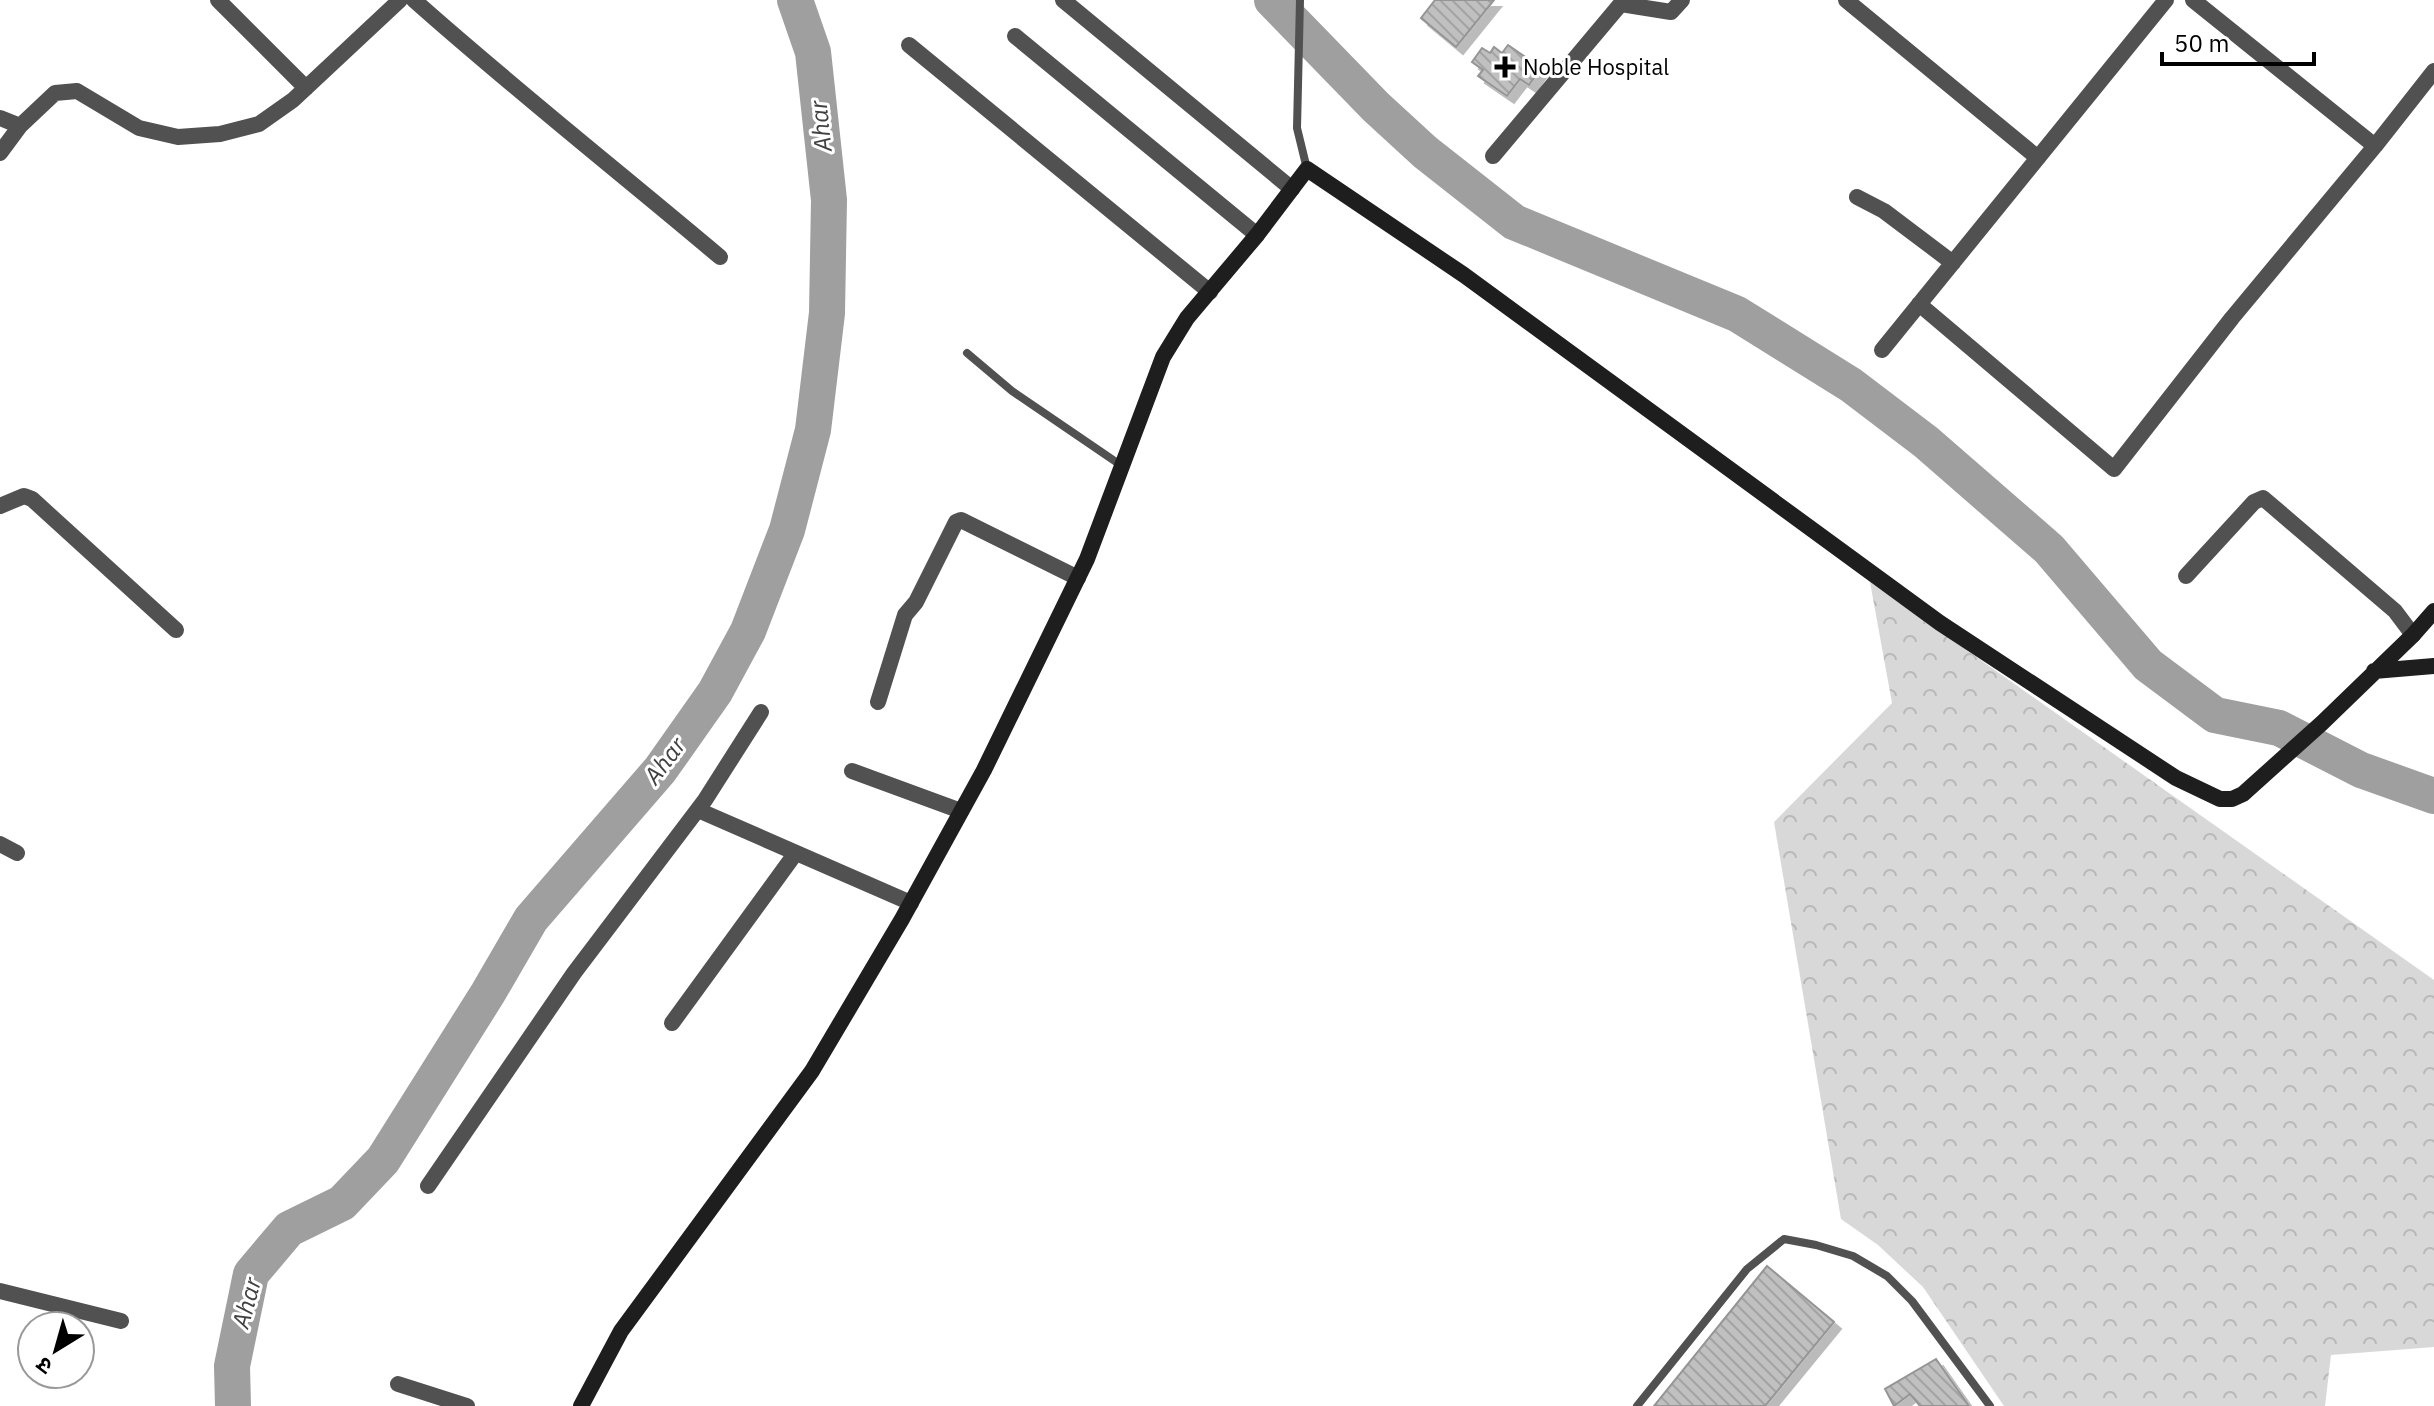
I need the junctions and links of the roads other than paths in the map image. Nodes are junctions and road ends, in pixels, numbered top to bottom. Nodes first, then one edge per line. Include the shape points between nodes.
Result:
1 (218, 0) edge
2 (400, 0) edge
3 (414, 0) edge
4 (1063, 0) edge
5 (1300, 0) edge
6 (1682, 0) edge
7 (1846, 0) edge
8 (2166, 0) edge
9 (2193, 0) edge
10 (1623, 2) edge
11 (1015, 36) dead end
12 (909, 45) dead end
13 (2434, 71) edge
14 (306, 88) junction
15 (0, 118) edge
16 (20, 126) junction
17 (2375, 146) junction
18 (0, 153) edge
19 (1493, 156) dead end
20 (2038, 158) junction
21 (1307, 169) junction
22 (1292, 189) junction
23 (1857, 197) dead end
24 (1257, 235) junction
25 (720, 257) dead end
26 (1953, 263) junction
27 (1210, 292) junction
28 (1919, 304) junction
29 (1882, 350) dead end
30 (967, 353) dead end
31 (1122, 466) junction
32 (0, 506) edge
33 (2186, 576) dead end
34 (1078, 578) junction
35 (2434, 611) edge
36 (176, 630) dead end
37 (2413, 635) junction
38 (2434, 666) edge
39 (2374, 671) junction
40 (878, 702) dead end
41 (761, 712) dead end
42 (852, 771) dead end
43 (698, 810) junction
44 (961, 811) junction
45 (0, 844) edge
46 (17, 853) dead end
47 (795, 854) junction
48 (911, 903) junction
49 (672, 1023) dead end
50 (428, 1186) dead end
51 (0, 1291) edge
52 (121, 1321) dead end
53 (398, 1384) dead end
54 (467, 1406) edge
55 (581, 1406) edge
56 (1637, 1406) edge
57 (1990, 1406) edge

1 - 14 street
2 - 14 street
3 - 25 street
4 - 22 street
5 - 21 lane via 1297,128
6 - 10 street via 1671,12
7 - 20 street
8 - 20 street
9 - 17 street
10 - 19 street
11 - 24 street
12 - 27 street
13 - 17 street
14 - 16 street via 259,124 220,134 178,137 139,128 77,91 55,93
15 - 16 street
16 - 18 street
17 - 28 street via 2114,469
20 - 26 street
21 - 22 street
21 - 39 street via 1464,275 1940,623 2176,778 2220,799 2243,794
22 - 24 street
23 - 26 street
24 - 27 street
26 - 28 street
27 - 31 street via 1163,357
28 - 29 street
30 - 31 lane via 1012,391
31 - 34 street
32 - 36 street via 24,496 32,499
33 - 37 street via 2263,498 2395,611
34 - 40 street via 956,522 905,615
34 - 44 street
35 - 37 street
37 - 39 street
38 - 39 street
41 - 43 street
42 - 44 street
43 - 47 street
43 - 50 street via 574,973
44 - 48 street
45 - 46 street
47 - 48 street
47 - 49 street
48 - 55 street via 812,1071 621,1331
51 - 52 street
53 - 54 street
56 - 57 lane via 1747,1269 1784,1239 1853,1256 1887,1276 1912,1301

